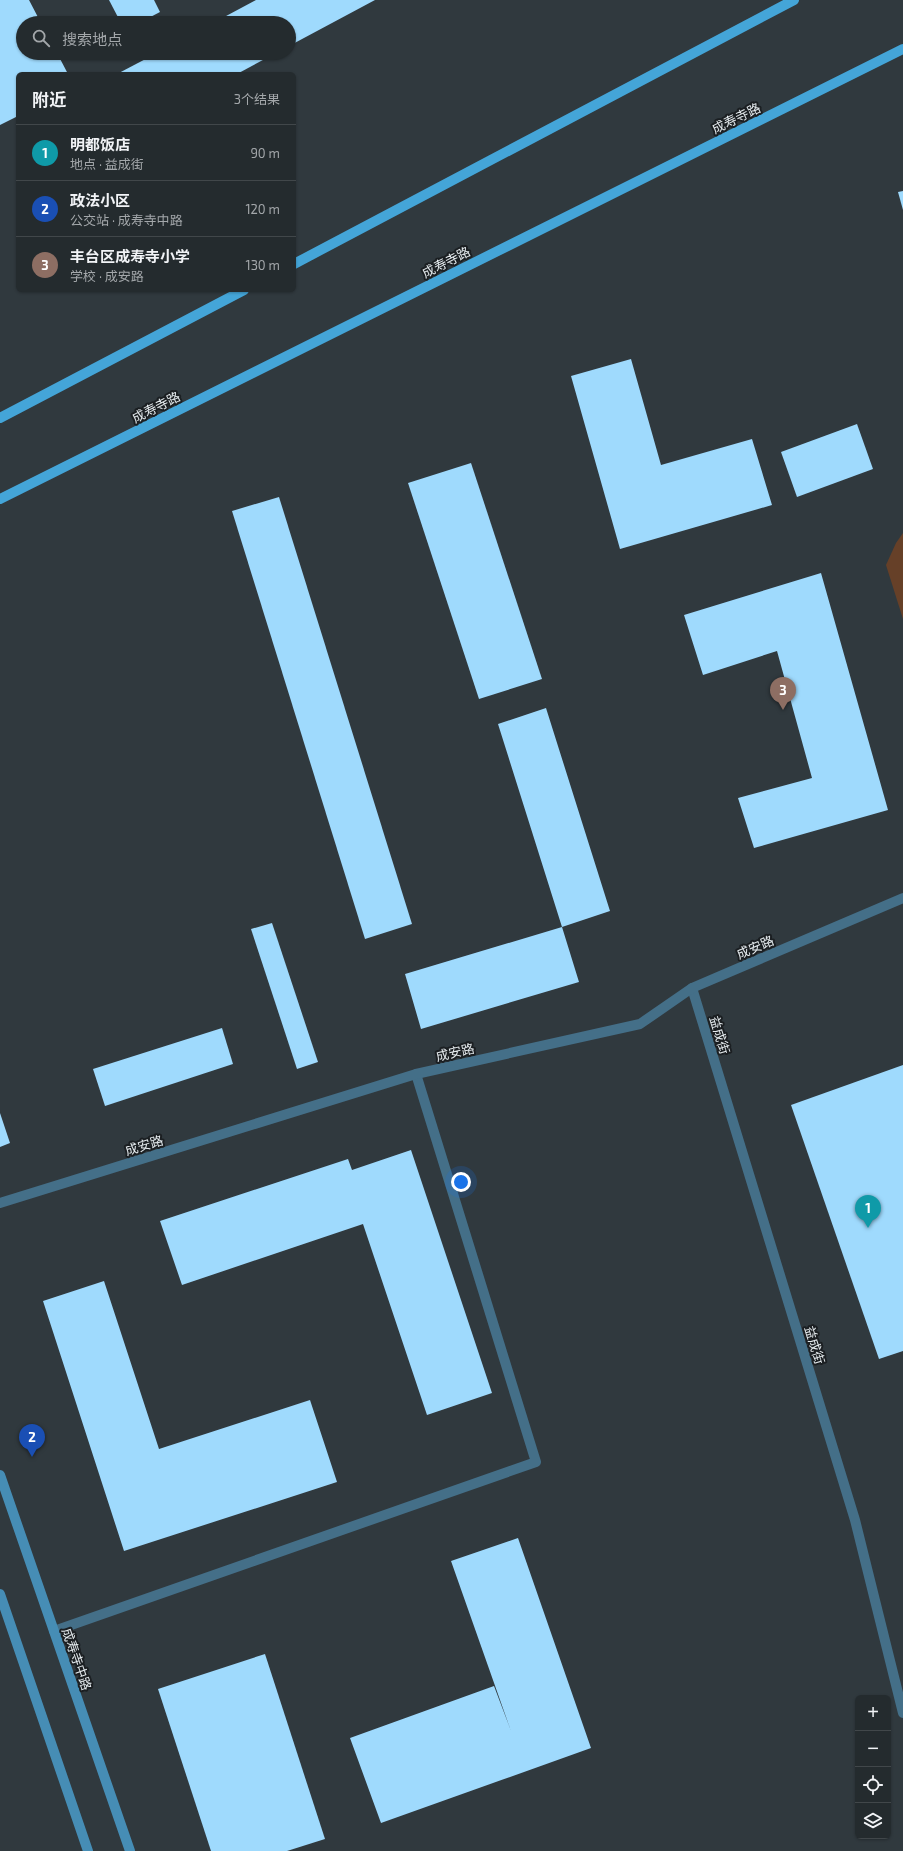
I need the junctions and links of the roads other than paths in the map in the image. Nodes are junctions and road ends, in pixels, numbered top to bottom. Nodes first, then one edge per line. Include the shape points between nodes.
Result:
1 (794, 0) edge
2 (903, 49) edge
3 (296, 263) edge
4 (240, 292) edge
5 (0, 418) edge
6 (0, 499) edge
7 (903, 898) edge
8 (692, 988) junction
9 (416, 1074) junction
10 (0, 1203) edge
11 (0, 1475) edge
12 (0, 1594) edge
13 (54, 1631) junction
14 (903, 1713) edge
15 (88, 1851) edge
16 (130, 1851) edge

1 - 3 main road
2 - 6 main road, 成寿寺路
4 - 5 main road
7 - 8 street, 成安路
8 - 9 street, 成安路 via 640,1024
8 - 14 street, 益成街 via 855,1520
9 - 10 street, 成安路
9 - 13 street via 536,1462
11 - 13 street, 成寿寺中路
12 - 15 street
13 - 16 street, 成寿寺中路

